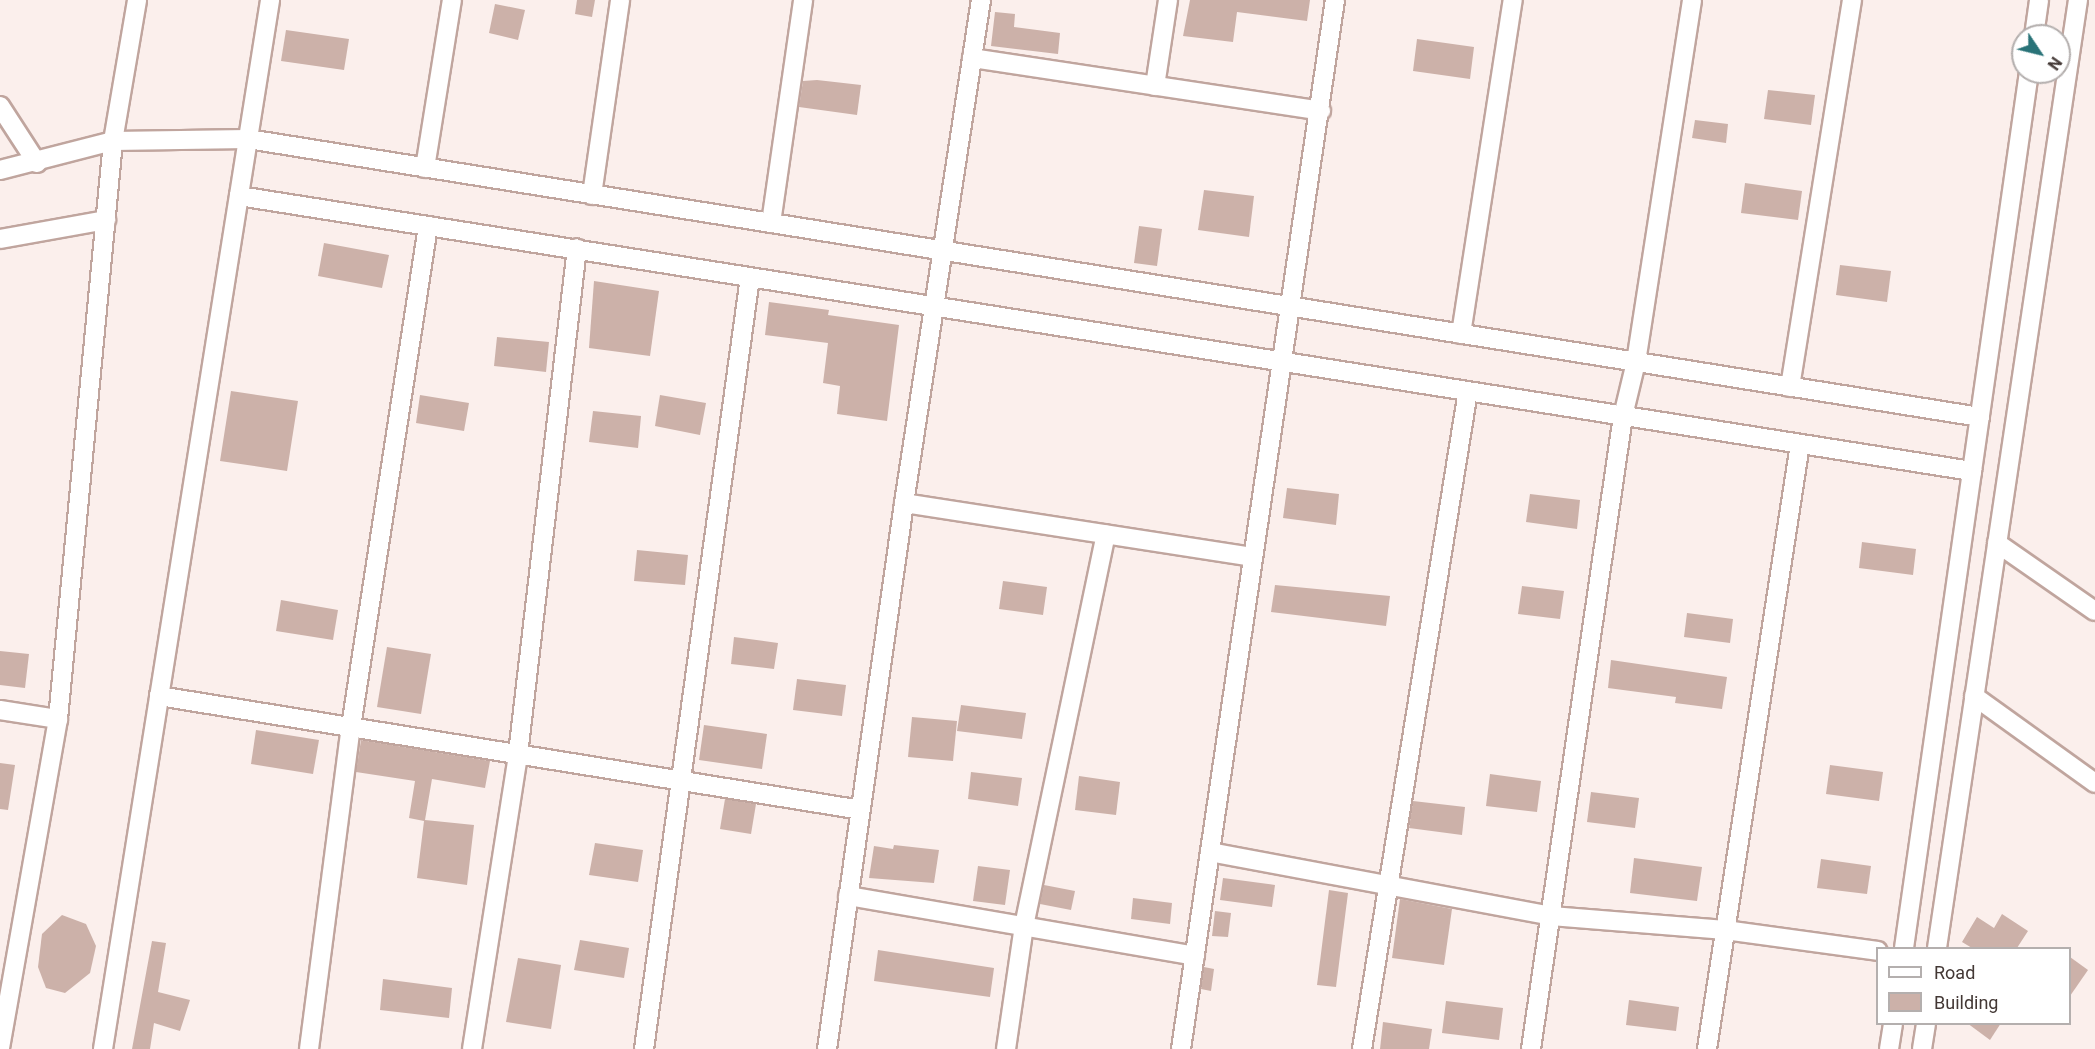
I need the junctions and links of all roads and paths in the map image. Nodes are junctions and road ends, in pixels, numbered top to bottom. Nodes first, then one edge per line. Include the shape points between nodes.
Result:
1 (137, 0) edge
2 (270, 0) edge
3 (452, 0) edge
4 (620, 0) edge
5 (803, 0) edge
6 (981, 0) edge
7 (1168, 0) edge
8 (1335, 0) edge
9 (1514, 0) edge
10 (1692, 0) edge
11 (1852, 0) edge
12 (2039, 0) edge
13 (2078, 0) edge
14 (2036, 24) edge
15 (972, 58) junction
16 (2027, 84) edge
17 (1155, 86) junction
18 (0, 106) edge
19 (1322, 111) junction
20 (248, 139) junction
21 (113, 141) junction
22 (38, 163) junction
23 (425, 168) junction
24 (0, 170) edge
25 (592, 195) junction
26 (239, 196) junction
27 (106, 220) junction
28 (771, 223) junction
29 (428, 226) junction
30 (0, 239) edge
31 (577, 248) junction
32 (942, 251) junction
33 (750, 277) junction
34 (935, 307) junction
35 (1292, 307) junction
36 (1461, 334) junction
37 (1282, 362) junction
38 (1636, 362) junction
39 (1790, 387) junction
40 (1468, 391) junction
41 (1623, 416) junction
42 (1980, 417) junction
43 (1800, 444) junction
44 (1972, 471) junction
45 (904, 503) junction
46 (1106, 534) junction
47 (1997, 543) junction
48 (1253, 557) junction
49 (2095, 611) edge
50 (159, 696) junction
51 (1974, 696) junction
52 (0, 710) edge
53 (58, 719) junction
54 (351, 727) junction
55 (518, 754) junction
56 (683, 781) junction
57 (2095, 783) edge
58 (861, 810) junction
59 (1210, 852) junction
60 (1388, 884) junction
61 (848, 897) junction
62 (1551, 916) junction
63 (1024, 926) junction
64 (1725, 930) junction
65 (1904, 947) edge
66 (1937, 947) edge
67 (1876, 951) edge
68 (1195, 956) junction
69 (1893, 1025) edge
70 (1926, 1025) edge
71 (0, 1048) edge
72 (103, 1049) edge
73 (309, 1049) edge
74 (472, 1049) edge
75 (644, 1049) edge
76 (827, 1049) edge
77 (1006, 1049) edge
78 (1181, 1049) edge
79 (1362, 1049) edge
80 (1531, 1049) edge
81 (1707, 1049) edge
82 (1889, 1049) edge
83 (1922, 1049) edge

1 - 21 street
2 - 20 street
3 - 23 street
4 - 25 street
5 - 28 street
6 - 15 street
7 - 17 street
8 - 19 street
9 - 36 street
10 - 38 street
11 - 39 street
12 - 14 street
13 - 47 street
15 - 17 street
15 - 32 street
16 - 42 street
17 - 19 street
18 - 22 street
19 - 35 street
20 - 21 street
20 - 23 street
20 - 26 street
21 - 22 street
21 - 27 street
22 - 24 street
23 - 25 street
25 - 28 street
26 - 29 street
26 - 50 street
27 - 30 street
27 - 53 street
28 - 32 street
29 - 31 street
29 - 54 street
31 - 33 street
31 - 55 street
32 - 34 street
32 - 35 street
33 - 34 street
33 - 56 street
34 - 37 street
34 - 45 street
35 - 36 street
35 - 37 street
36 - 38 street
37 - 40 street
37 - 48 street
38 - 39 street
38 - 41 street
39 - 42 street
40 - 41 street
40 - 60 street
41 - 43 street
41 - 62 street
42 - 44 street
43 - 44 street
43 - 64 street
44 - 65 street
45 - 46 street
45 - 58 street
46 - 48 street
46 - 63 street
47 - 49 street
47 - 51 street
48 - 59 street
50 - 54 street
50 - 72 street
51 - 57 street
51 - 66 street
52 - 53 street
53 - 71 street
54 - 55 street
54 - 73 street
55 - 56 street
55 - 74 street
56 - 58 street
56 - 75 street
58 - 61 street
59 - 60 street
59 - 68 street
60 - 62 street
60 - 79 street
61 - 63 street
61 - 76 street
62 - 64 street
62 - 80 street
63 - 68 street
63 - 77 street
64 - 67 street
64 - 81 street
68 - 78 street
69 - 82 street
70 - 83 street

